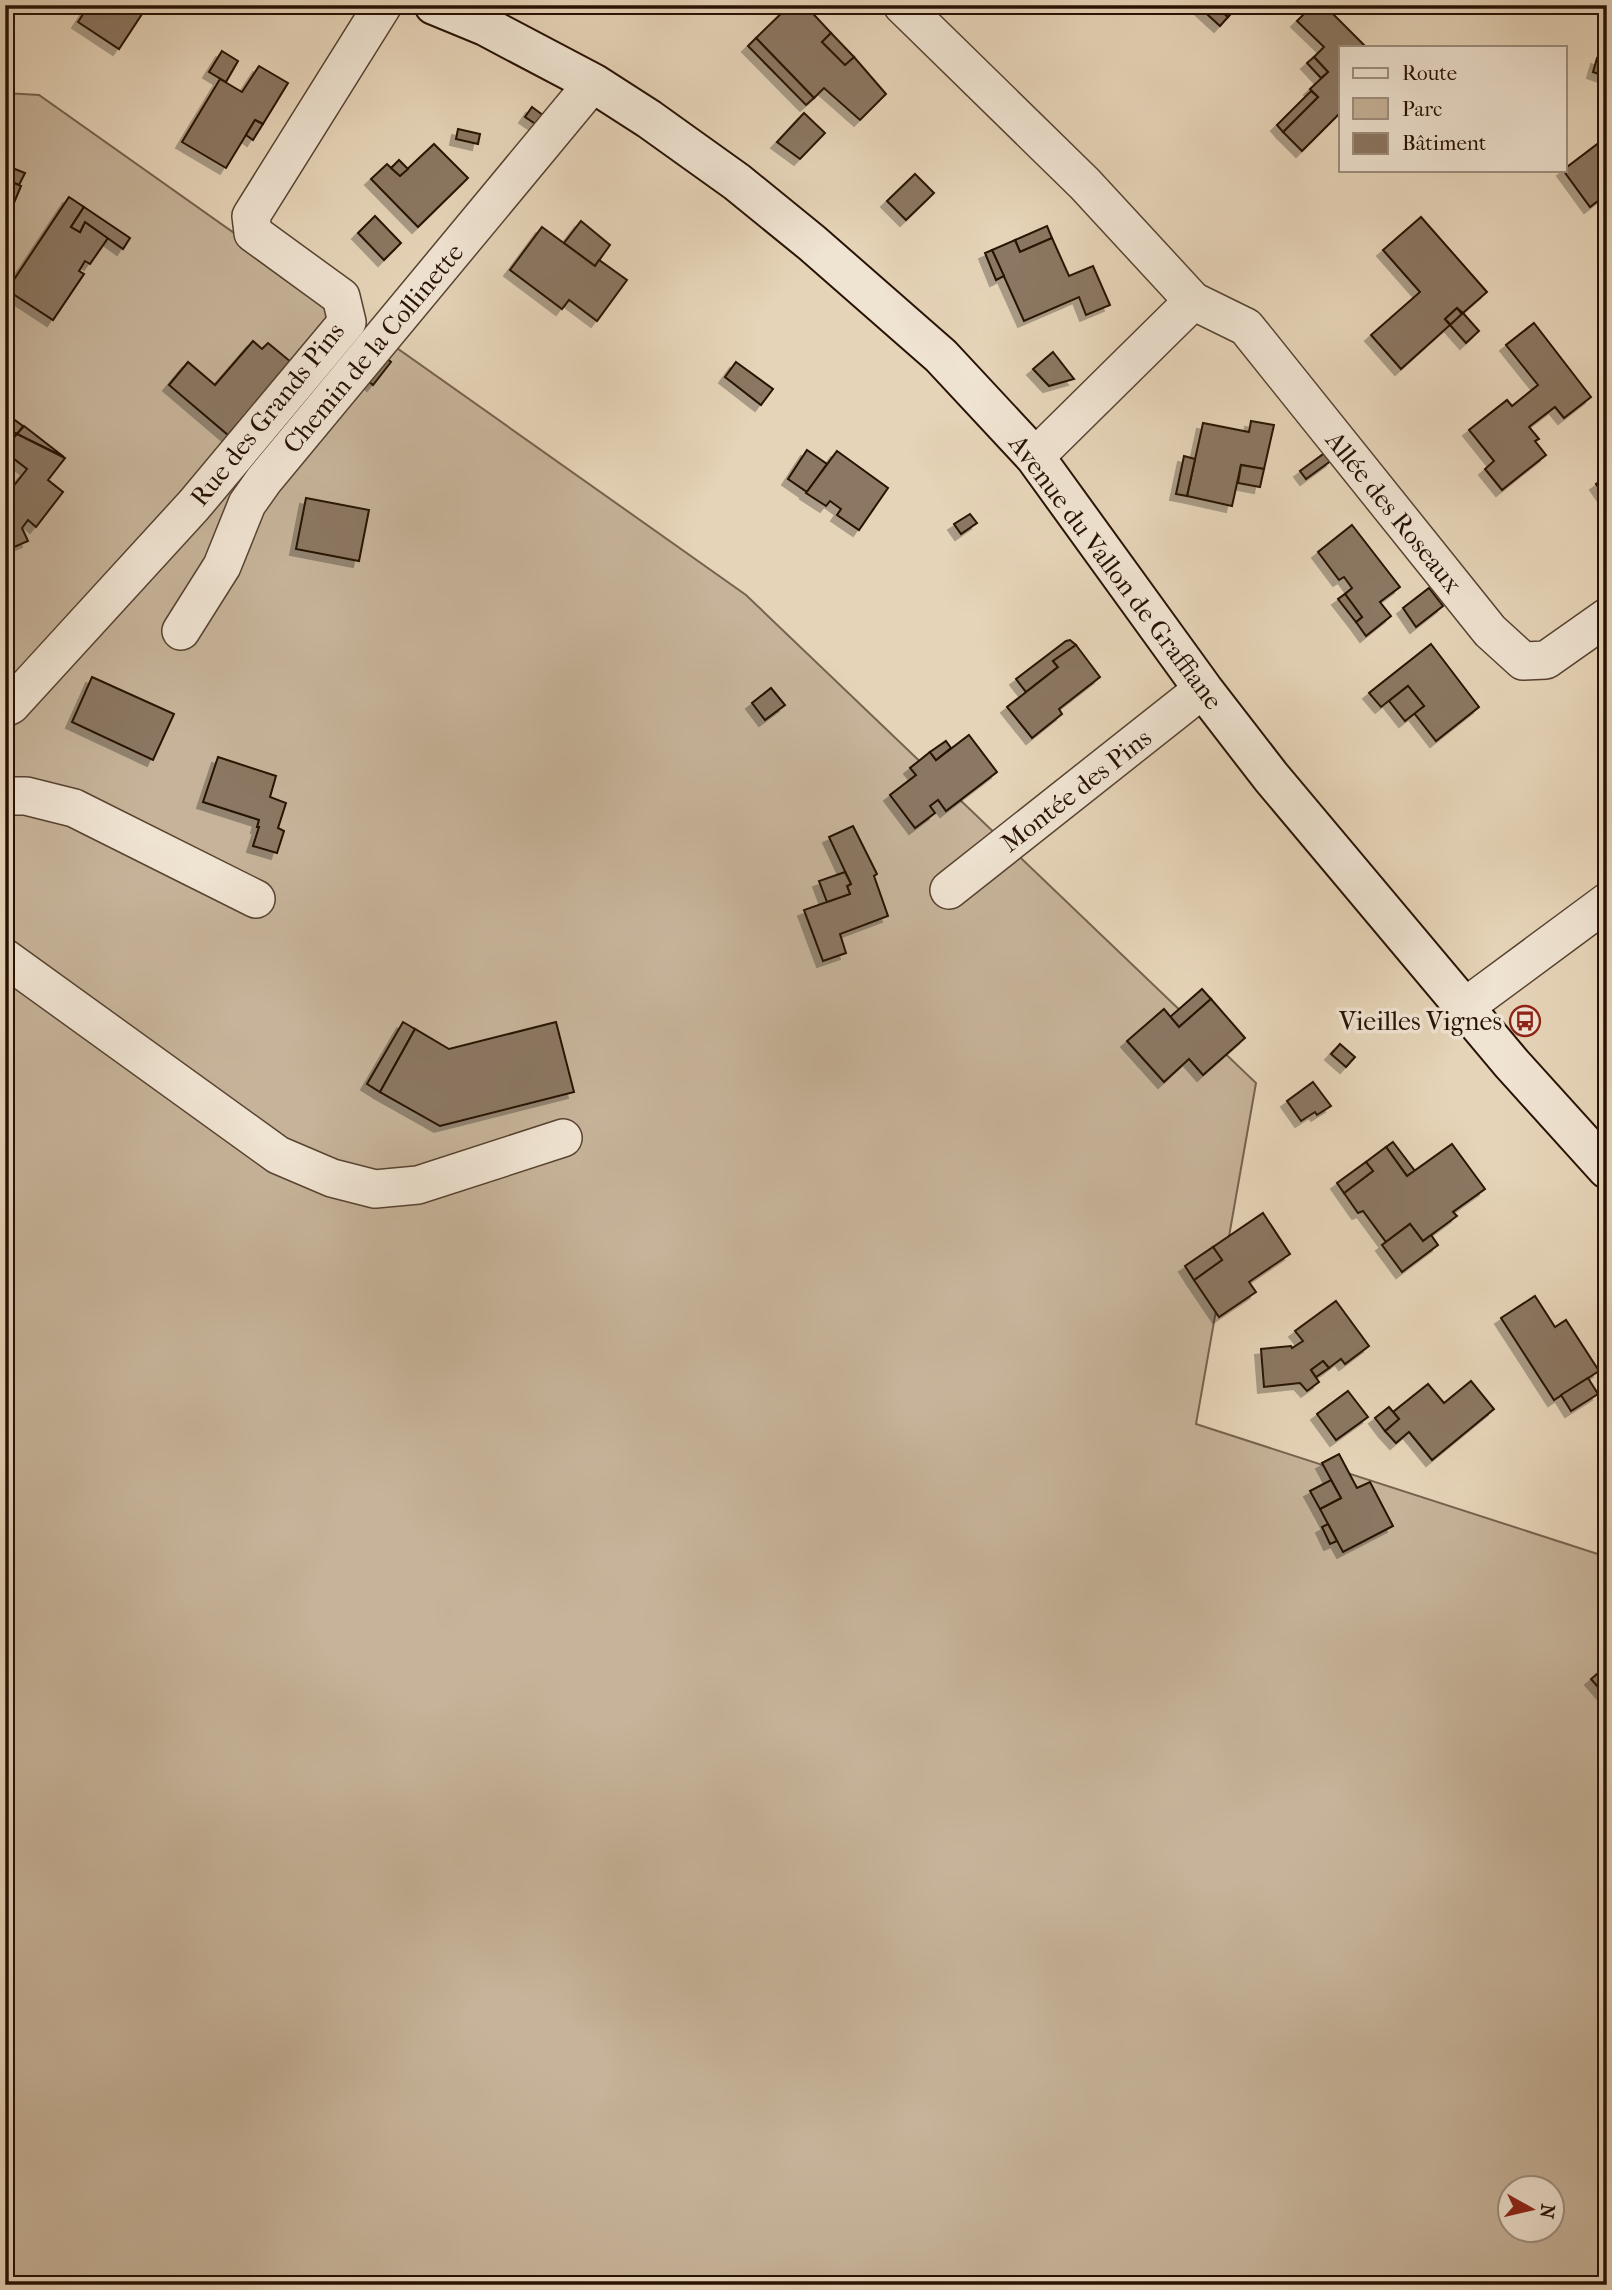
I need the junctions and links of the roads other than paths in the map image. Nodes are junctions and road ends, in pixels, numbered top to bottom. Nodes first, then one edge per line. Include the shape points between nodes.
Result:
1 (383, 5) edge
2 (434, 5) edge
3 (902, 5) edge
4 (593, 83) junction
5 (1193, 301) junction
6 (1035, 457) junction
7 (1607, 617) edge
8 (181, 631) dead end
9 (1203, 689) junction
10 (5, 708) edge
11 (5, 796) edge
12 (949, 890) dead end
13 (256, 899) dead end
14 (1607, 902) edge
15 (5, 958) edge
16 (1465, 1007) junction
17 (563, 1138) dead end
18 (1604, 1160) edge

1 - 10 street, Rue des Grands Pins via 251,216 253,233 341,298 347,322 194,505
2 - 4 street, Avenue du Vallon de Graffiane via 485,26
3 - 5 street, Allée des Roseaux via 1085,184
4 - 6 street, Avenue du Vallon de Graffiane via 737,182 812,243 941,356
4 - 8 street, Chemin de la Collinette via 264,480 247,504 222,566
5 - 6 street
5 - 7 street, Allée des Roseaux via 1246,327 1490,631 1523,661 1546,660
6 - 9 street, Avenue du Vallon de Graffiane
9 - 12 street, Montée des Pins
9 - 16 street, Avenue du Vallon de Graffiane via 1271,778
11 - 13 street via 26,796 74,808
14 - 16 street
15 - 17 street via 278,1155 332,1178 375,1189 418,1185
16 - 18 street, Avenue du Vallon de Graffiane via 1511,1064

